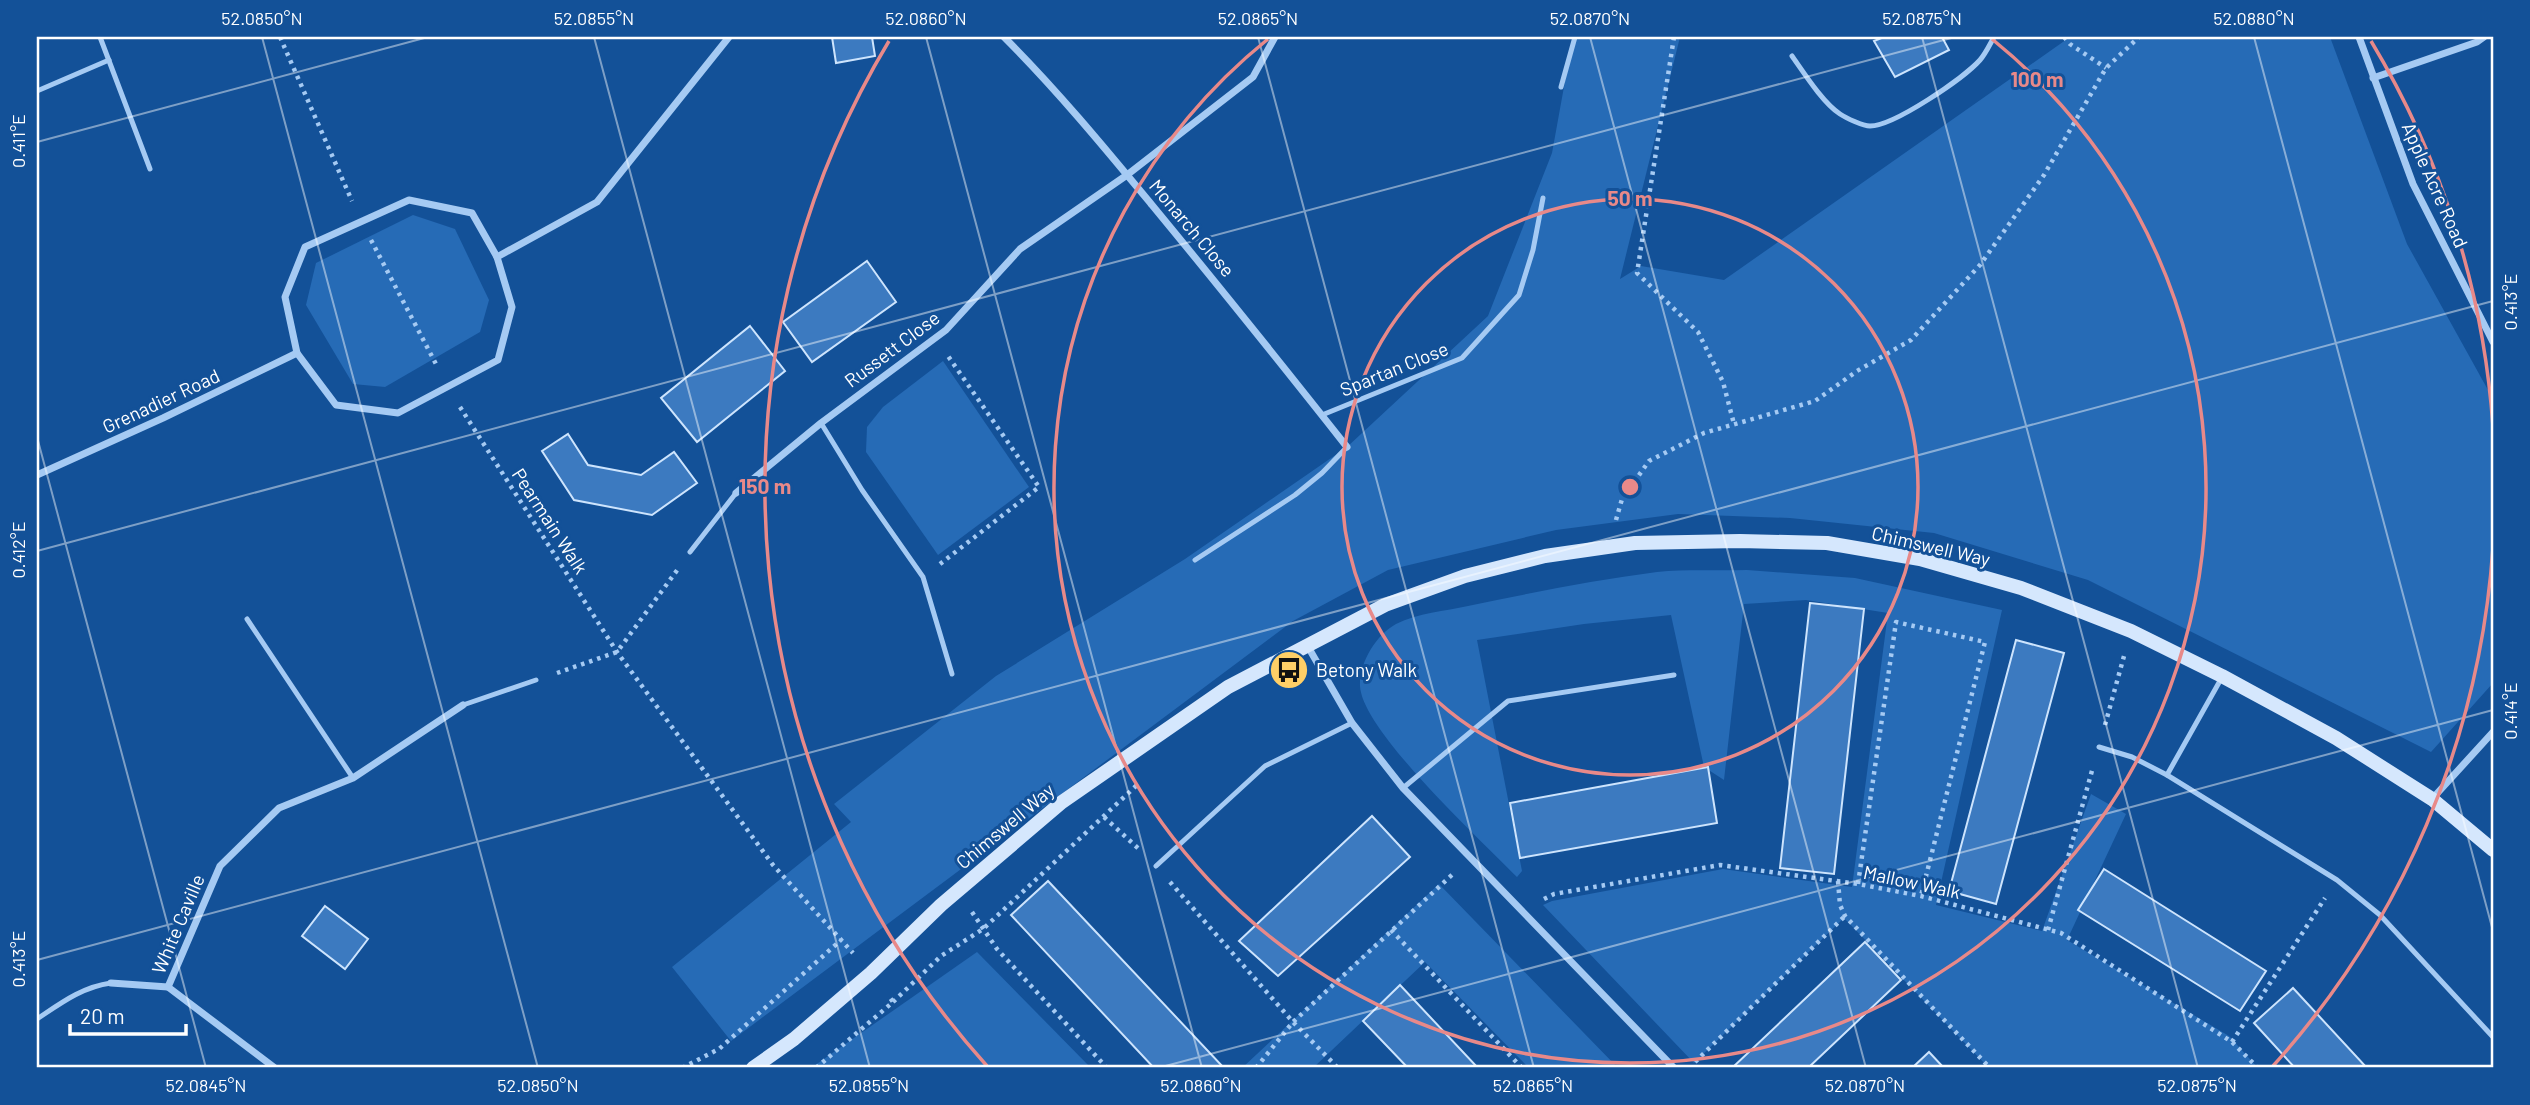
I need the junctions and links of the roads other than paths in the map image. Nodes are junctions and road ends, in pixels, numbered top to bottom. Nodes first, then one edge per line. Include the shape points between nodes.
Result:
1 (100, 37) edge
2 (729, 37) edge
3 (1004, 37) edge
4 (1275, 37) edge
5 (1575, 37) edge
6 (1994, 37) edge
7 (2359, 37) edge
8 (2484, 37) edge
9 (1792, 56) dead end
10 (109, 60) junction
11 (2373, 78) junction
12 (1561, 87) dead end
13 (37, 91) edge
14 (149, 169) dead end
15 (1127, 175) junction
16 (1543, 198) dead end
17 (497, 257) junction
18 (2493, 342) edge
19 (297, 353) junction
20 (1322, 415) junction
21 (821, 423) junction
22 (1347, 447) joint
23 (37, 475) edge
24 (736, 493) joint
25 (690, 552) road end
26 (1195, 560) dead end
27 (247, 619) dead end
28 (1306, 645) junction
29 (952, 674) dead end
30 (1674, 675) dead end
31 (2222, 676) junction
32 (536, 680) road end
33 (463, 705) joint
34 (1352, 723) junction
35 (2493, 732) edge
36 (2099, 747) road end
37 (2166, 775) junction
38 (353, 778) junction
39 (1402, 788) junction
40 (2432, 799) junction
41 (2493, 850) edge
42 (1156, 866) road end
43 (111, 983) joint
44 (168, 987) junction
45 (37, 1019) edge
46 (2493, 1037) edge
47 (275, 1068) edge
48 (753, 1068) edge
49 (1674, 1068) edge

1 - 10 lane
2 - 17 street via 597,202
3 - 15 street, Monarch Close
4 - 15 street via 1253,77
5 - 12 lane
6 - 9 lane via 1980,59 1957,79 1903,113 1870,126 1839,113
7 - 11 street, Apple Acre Road
8 - 11 street
10 - 13 lane
10 - 14 lane
11 - 18 street, Apple Acre Road via 2413,184
15 - 20 street, Monarch Close
15 - 21 street, Russett Close via 1020,249 946,330
16 - 20 lane, Spartan Close via 1519,295 1462,358
17 - 19 street via 472,213 410,200 305,247 285,297
17 - 19 street via 513,307 498,359 398,413 336,405
19 - 23 street, Grenadier Road
20 - 22 street, Monarch Close
21 - 24 street, Russett Close
21 - 29 lane via 923,577
22 - 26 lane via 1295,495
24 - 25 lane
27 - 38 lane
28 - 31 street, Chimswell Way via 1385,606 1465,576 1545,556 1636,543 1827,543 1920,559 2021,588 2131,631
28 - 34 street
28 - 48 street, Chimswell Way via 1228,687 1062,802 957,891 871,973
30 - 39 lane via 1508,701
31 - 37 lane
31 - 40 street, Chimswell Way via 2336,738
32 - 33 lane
33 - 38 street, White Caville
34 - 39 street
34 - 42 lane via 1265,766
35 - 40 street
36 - 37 lane
37 - 46 lane via 2337,880 2380,915
38 - 44 street, White Caville via 279,808 220,866
39 - 49 street
40 - 41 street, Chimswell Way
43 - 44 street
43 - 45 lane via 74,994
44 - 47 street, White Caville

